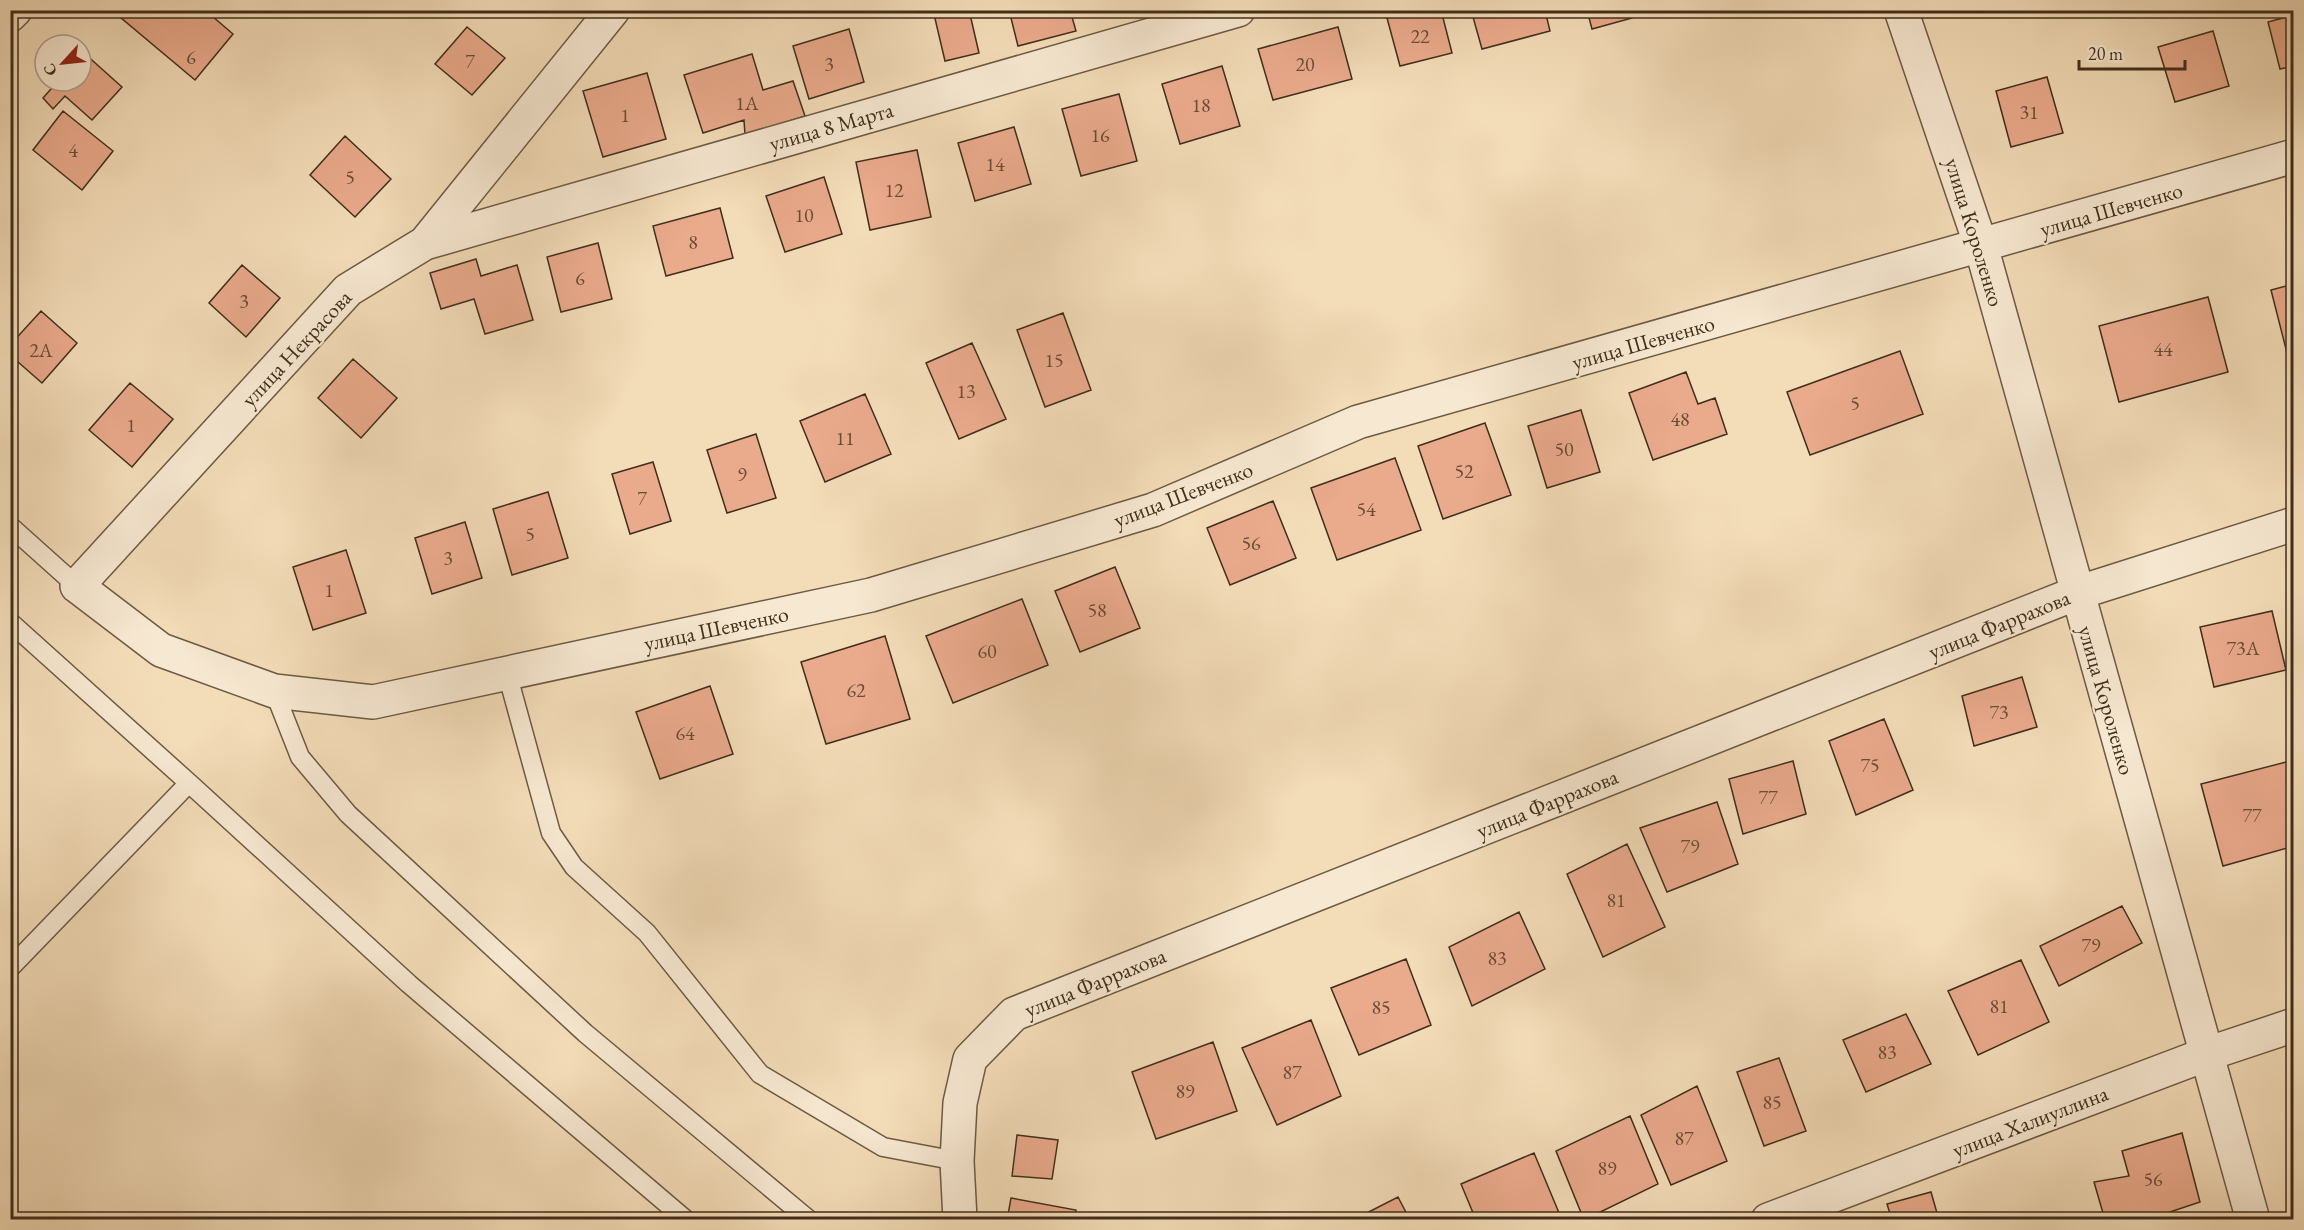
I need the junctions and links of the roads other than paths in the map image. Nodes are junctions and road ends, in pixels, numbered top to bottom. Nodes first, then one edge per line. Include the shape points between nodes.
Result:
1 (15, 10) edge
2 (613, 10) edge
3 (1238, 10) edge
4 (1901, 10) edge
5 (10, 15) edge
6 (2294, 156) edge
7 (425, 243) junction
8 (1981, 246) junction
9 (2294, 524) edge
10 (10, 526) edge
11 (77, 585) junction
12 (2078, 593) junction
13 (10, 622) edge
14 (507, 673) junction
15 (274, 691) junction
16 (189, 783) junction
17 (10, 968) edge
18 (2294, 1025) edge
19 (2207, 1054) junction
20 (957, 1161) junction
21 (686, 1220) edge
22 (809, 1220) edge
23 (960, 1220) edge
24 (1768, 1220) edge
25 (2253, 1220) edge

1 - 5 street
2 - 7 street, улица Некрасова
3 - 7 street, улица 8 Марта
4 - 8 street, улица Короленко
6 - 8 street, улица Шевченко
7 - 11 street, улица Некрасова via 348,290
8 - 12 street, улица Короленко
8 - 14 street, улица Шевченко via 1358,423 1153,510 871,595
9 - 12 street, улица Фаррахова
10 - 11 lane
11 - 15 street, улица Шевченко via 161,650
12 - 19 street, улица Короленко
12 - 20 street, улица Фаррахова via 1014,1014 970,1059 960,1103
13 - 16 lane
14 - 15 street, улица Шевченко via 373,702
14 - 20 lane via 551,833 574,867 647,933 760,1074 883,1148
15 - 22 lane via 300,757 348,814 585,1033
16 - 17 lane
16 - 21 lane via 409,984
18 - 19 street, улица Халиуллина
19 - 24 street, улица Халиуллина
19 - 25 street, улица Короленко
20 - 23 street, улица Фаррахова

